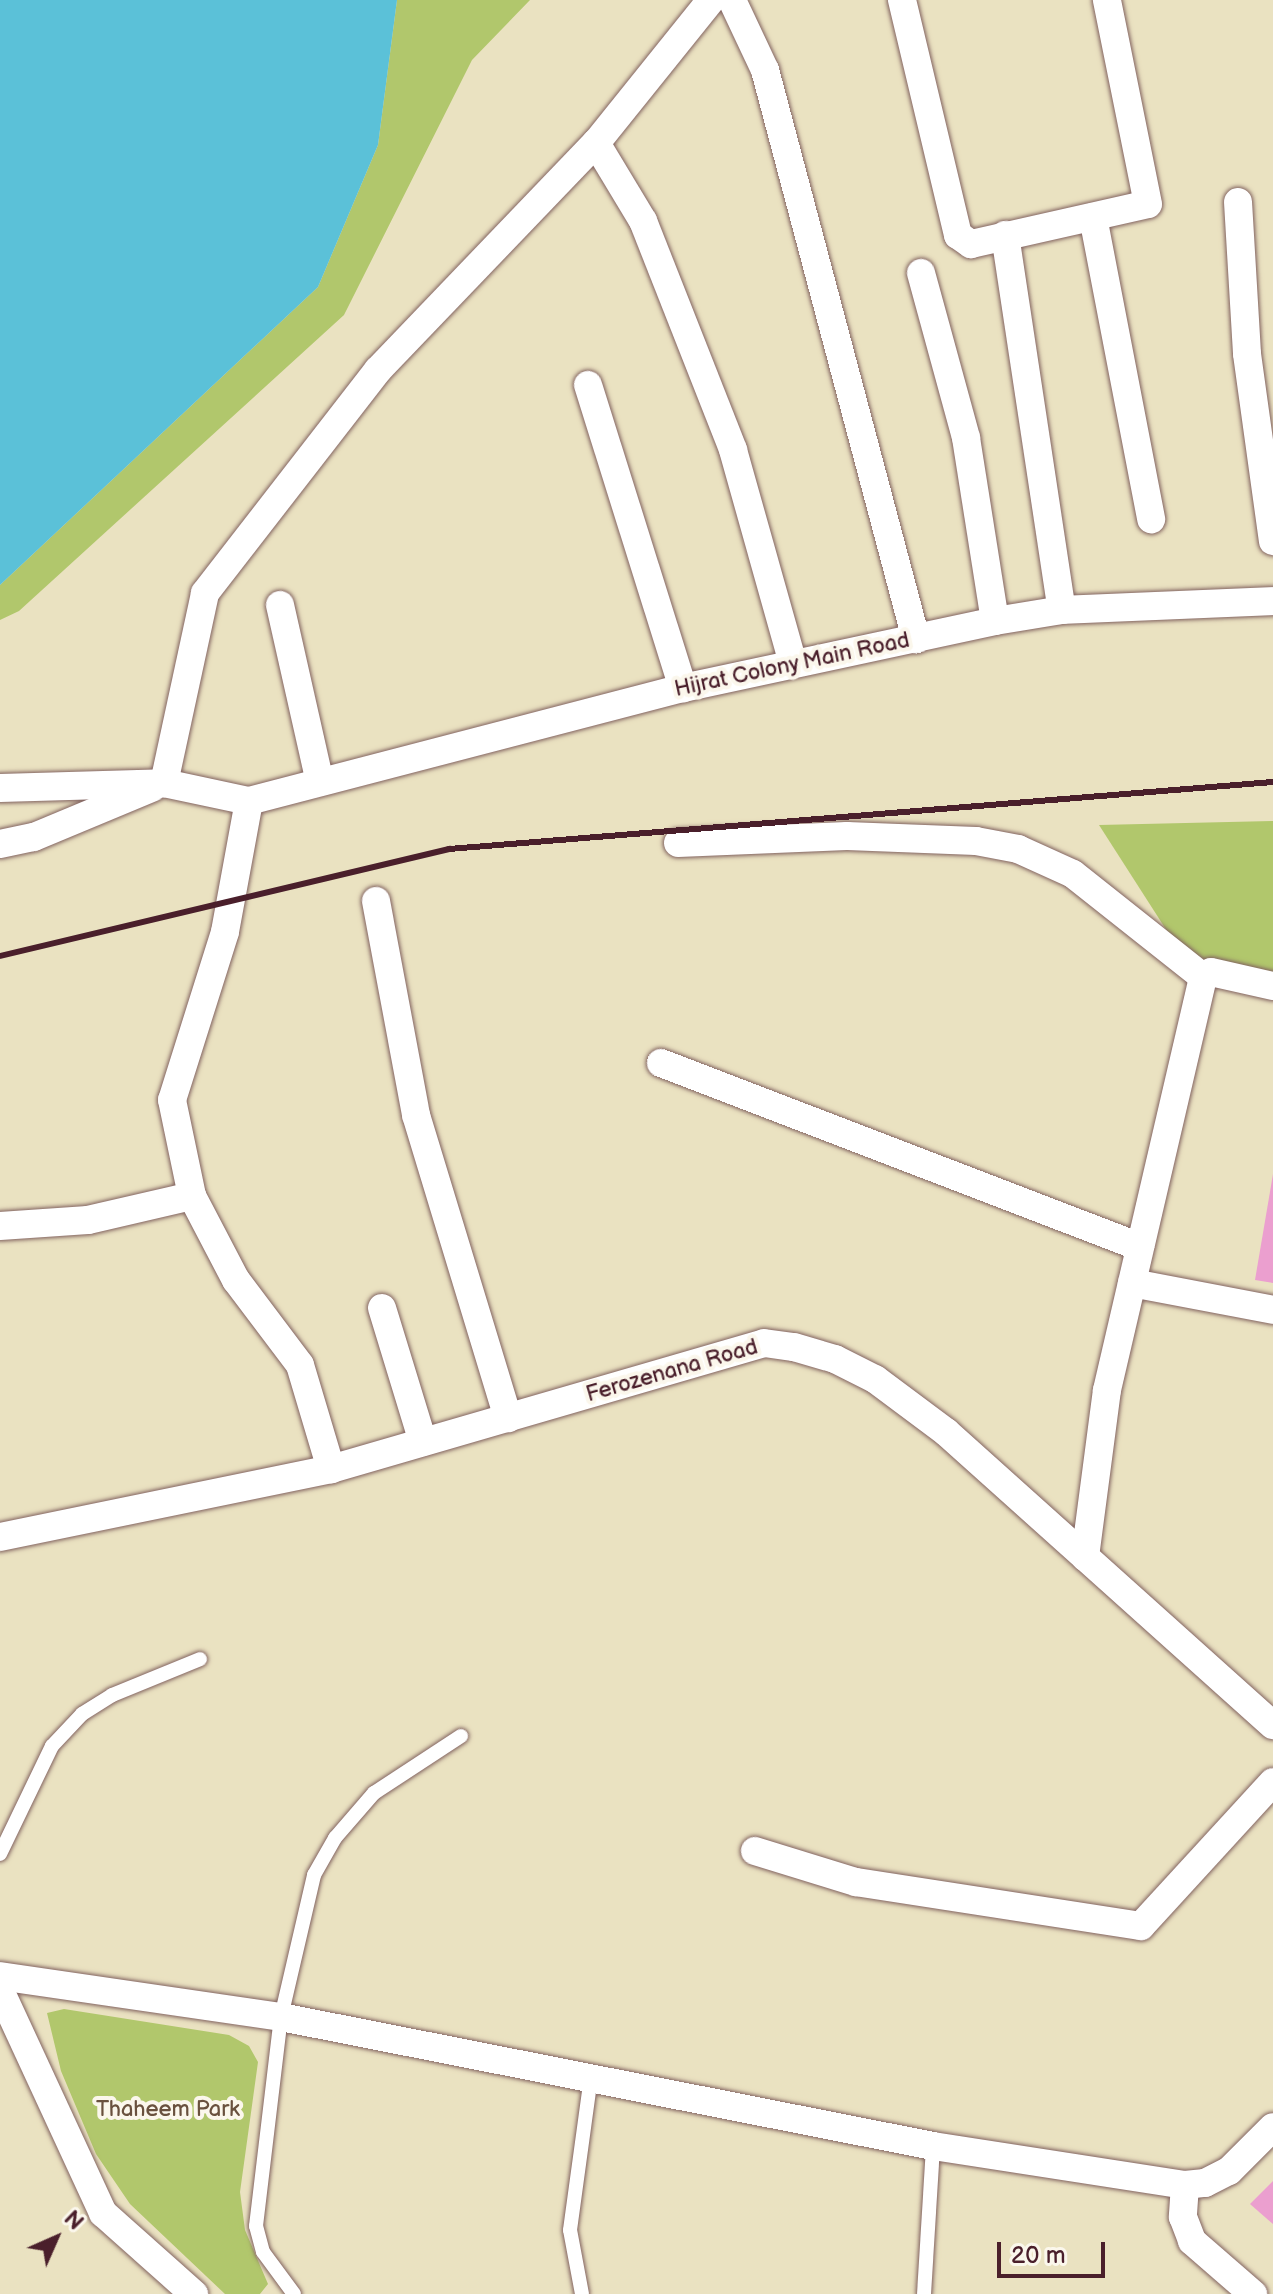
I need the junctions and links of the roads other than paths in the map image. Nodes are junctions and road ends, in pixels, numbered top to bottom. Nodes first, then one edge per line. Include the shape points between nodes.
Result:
1 (711, 0) edge
2 (732, 0) edge
3 (902, 0) edge
4 (1107, 0) edge
5 (596, 143) junction
6 (1238, 202) dead end
7 (1093, 217) junction
8 (1005, 235) junction
9 (921, 273) dead end
10 (588, 385) dead end
11 (1151, 519) dead end
12 (1273, 541) edge
13 (1273, 601) edge
14 (280, 605) dead end
15 (1062, 610) junction
16 (995, 621) junction
17 (916, 639) junction
18 (793, 664) junction
19 (683, 688) junction
20 (320, 782) junction
21 (164, 783) junction
22 (0, 788) edge
23 (249, 801) junction
24 (678, 843) dead end
25 (0, 844) edge
26 (376, 901) dead end
27 (1203, 977) junction
28 (1273, 986) edge
29 (661, 1063) dead end
30 (192, 1196) junction
31 (0, 1226) edge
32 (1140, 1247) junction
33 (1132, 1283) junction
34 (382, 1308) dead end
35 (1273, 1310) edge
36 (508, 1418) junction
37 (423, 1442) junction
38 (331, 1469) junction
39 (0, 1537) edge
40 (1085, 1557) junction
41 (200, 1659) dead end
42 (1273, 1725) edge
43 (461, 1736) dead end
44 (1273, 1782) edge
45 (755, 1851) dead end
46 (0, 1854) edge
47 (0, 1976) edge
48 (0, 1990) edge
49 (281, 2017) junction
50 (591, 2077) junction
51 (1273, 2127) edge
52 (933, 2146) junction
53 (1185, 2185) junction
54 (194, 2294) edge
55 (294, 2294) edge
56 (582, 2294) edge
57 (924, 2294) edge
58 (1253, 2294) edge

1 - 5 street
2 - 17 street via 765,70
3 - 8 street via 958,235 971,244
4 - 7 street via 1150,200 1145,207
5 - 18 street via 643,221 733,450
5 - 21 street via 378,370 205,593
6 - 12 street via 1247,354
7 - 8 street
7 - 11 street
8 - 15 street
9 - 16 street via 966,438
10 - 19 street
13 - 15 street, Hijrat Colony Main Road
14 - 20 street
15 - 16 street, Hijrat Colony Main Road
16 - 17 street, Hijrat Colony Main Road
17 - 18 street, Hijrat Colony Main Road
18 - 19 street, Hijrat Colony Main Road
19 - 20 street, Hijrat Colony Main Road
20 - 23 street, Hijrat Colony Main Road
21 - 22 street
21 - 23 street
21 - 25 street via 34,837
23 - 30 street via 225,932 172,1100
24 - 27 street via 847,836 976,841 1018,849 1073,874
26 - 36 street via 416,1115
27 - 28 street via 1211,972
27 - 32 street
29 - 32 street
30 - 31 street via 88,1220
30 - 38 street via 236,1280 300,1365
32 - 33 street
33 - 35 street
33 - 40 street via 1107,1390
34 - 37 street
36 - 37 street, Ferozenana Road
36 - 40 street, Ferozenana Road via 764,1343 794,1347 875,1379 946,1432
37 - 38 street, Ferozenana Road
38 - 39 street, Ferozenana Road
40 - 42 street, Ferozenana Road
41 - 46 lane via 112,1695 82,1714 52,1746
43 - 49 lane via 374,1793 335,1838 314,1875
44 - 45 street via 1141,1926 856,1882
47 - 49 street
48 - 54 street via 103,2213
49 - 50 street
49 - 55 lane via 256,2226 263,2252
50 - 52 street
50 - 56 lane via 570,2230
51 - 53 street via 1229,2171 1205,2183
52 - 53 street
52 - 57 lane
53 - 58 street via 1183,2217 1192,2241

